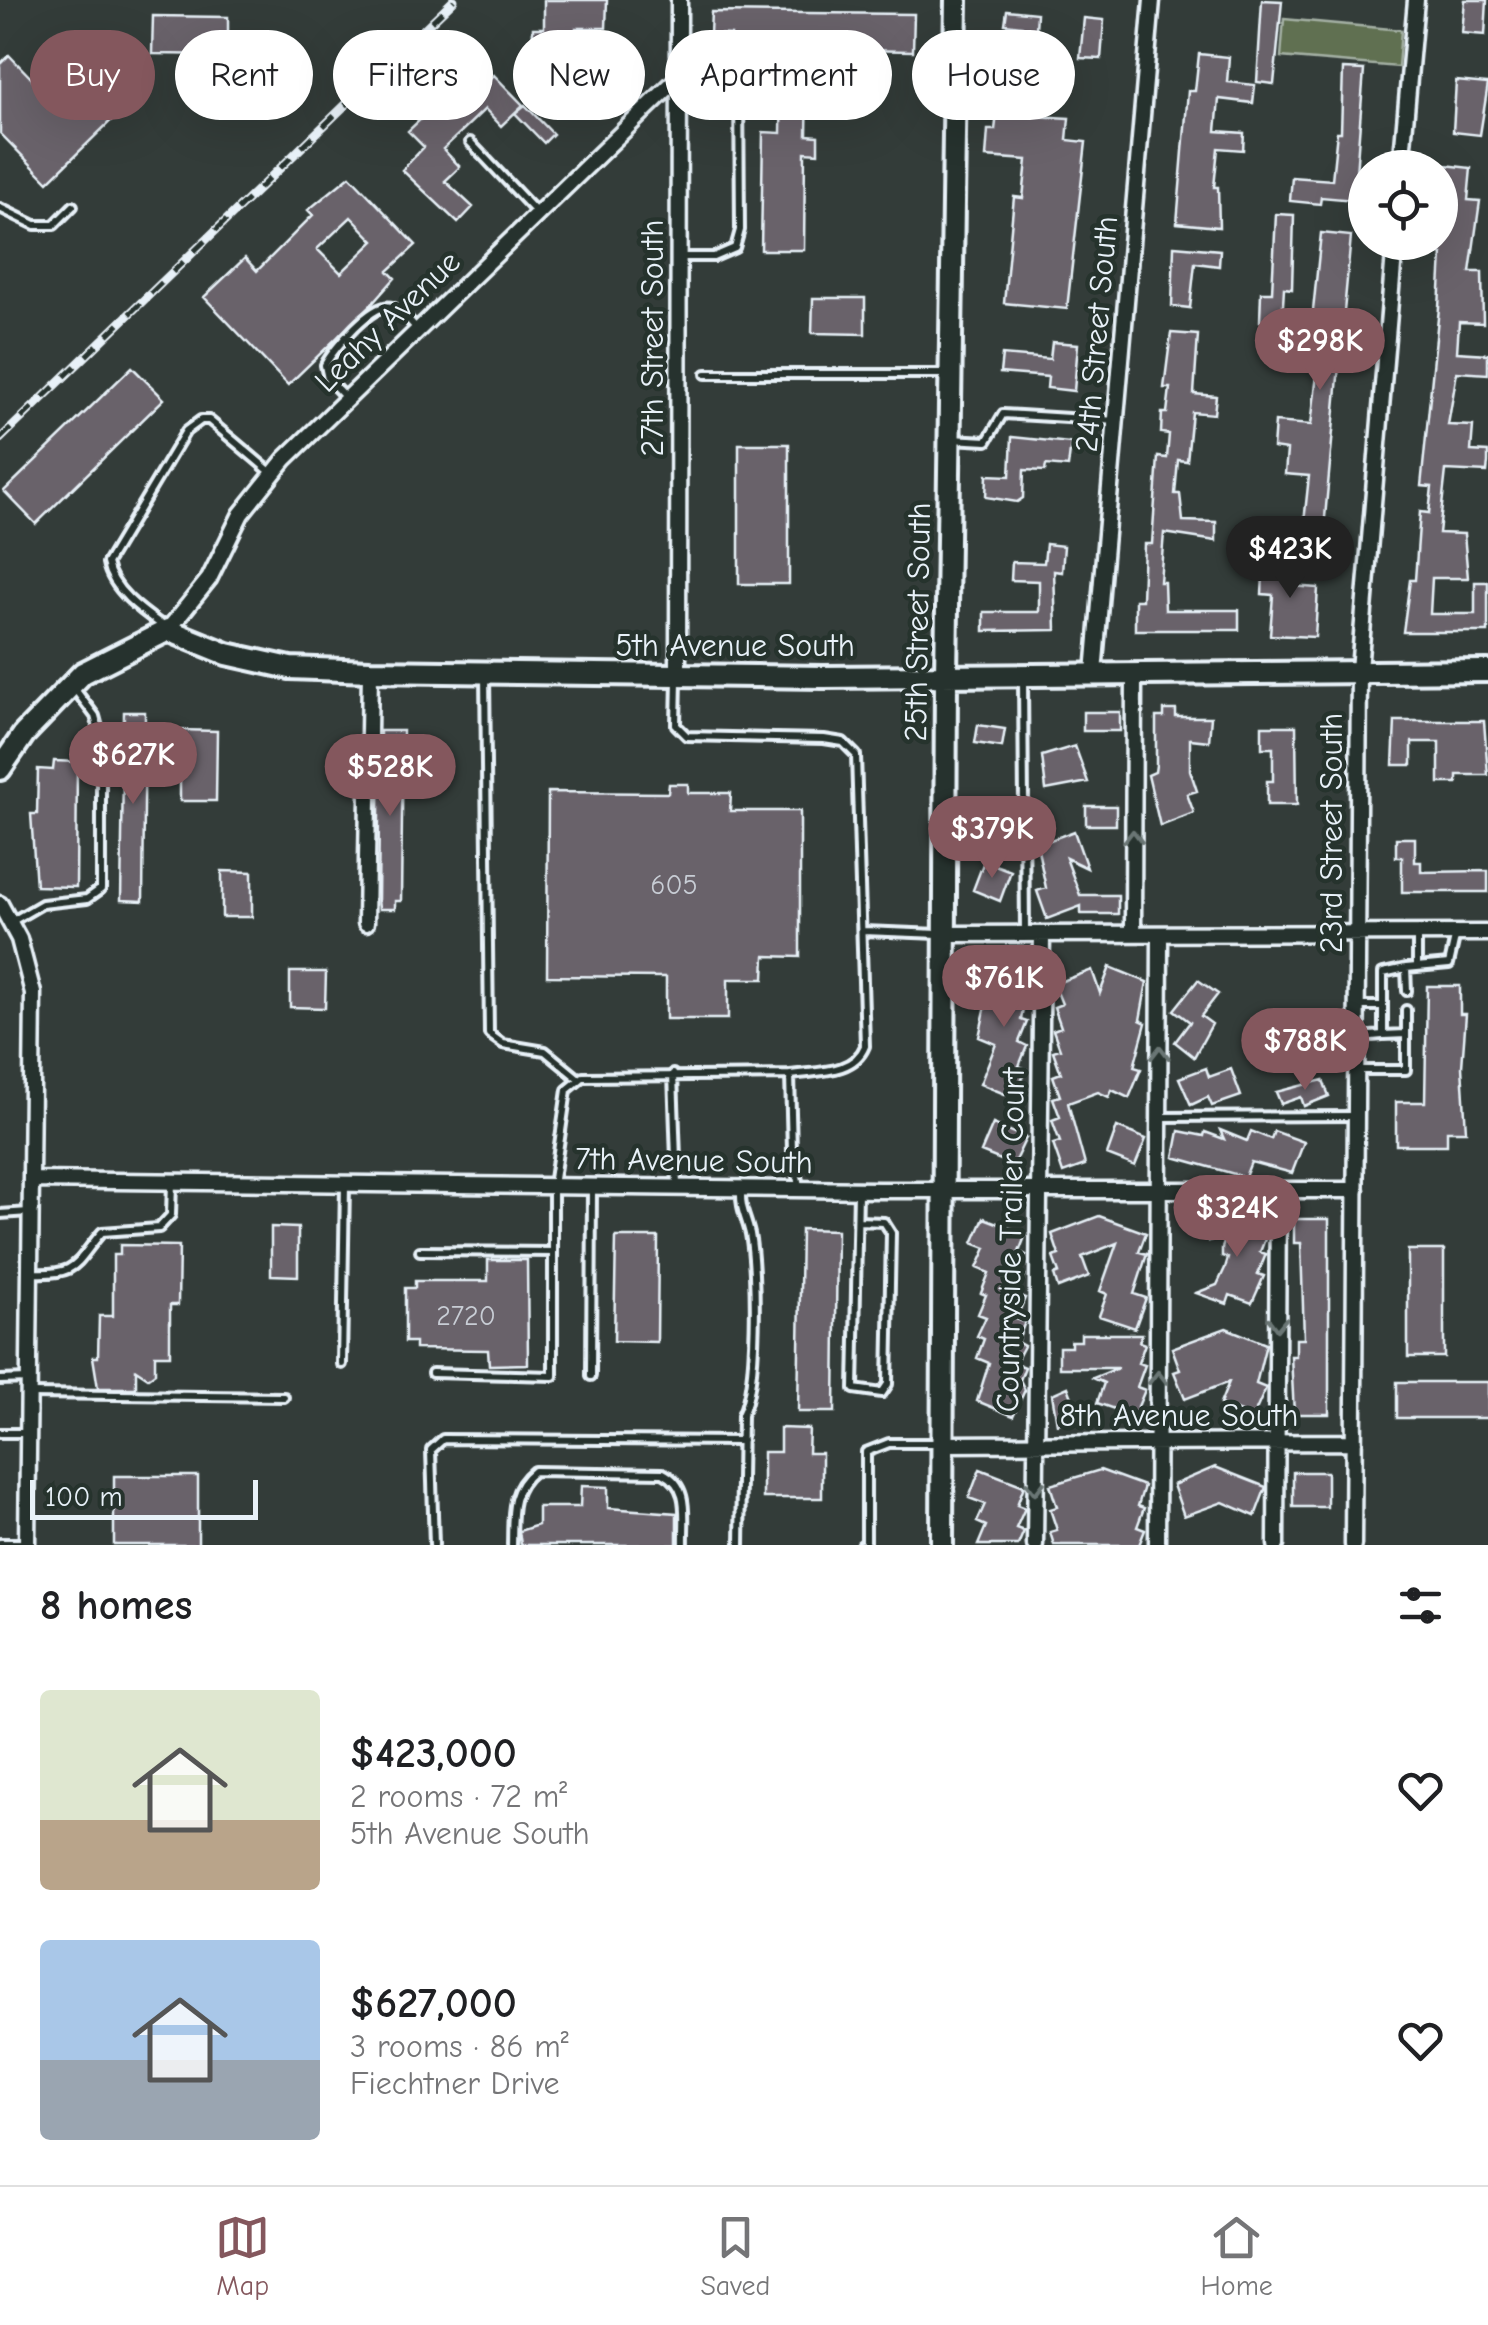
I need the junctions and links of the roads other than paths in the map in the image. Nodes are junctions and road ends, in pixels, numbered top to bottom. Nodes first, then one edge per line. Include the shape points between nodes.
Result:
1 (679, 0) edge
2 (956, 0) edge
3 (1152, 0) edge
4 (1416, 0) edge
5 (679, 30) edge
6 (665, 84) edge
7 (678, 120) edge
8 (739, 120) edge
9 (470, 142) dead end
10 (1403, 150) edge
11 (73, 206) dead end
12 (0, 208) edge
13 (538, 214) junction
14 (678, 257) junction
15 (1393, 260) edge
16 (417, 330) junction
17 (706, 374) dead end
18 (951, 374) junction
19 (346, 399) junction
20 (1117, 421) junction
21 (950, 440) junction
22 (273, 474) junction
23 (168, 630) junction
24 (1358, 670) junction
25 (370, 671) junction
26 (1488, 671) edge
27 (1134, 672) junction
28 (485, 673) junction
29 (1094, 673) junction
30 (1022, 674) junction
31 (678, 675) junction
32 (946, 675) junction
33 (71, 685) junction
34 (0, 768) edge
35 (0, 904) edge
36 (10, 922) junction
37 (366, 923) dead end
38 (864, 932) junction
39 (1456, 933) junction
40 (1488, 933) edge
41 (945, 934) junction
42 (1025, 934) junction
43 (1132, 934) junction
44 (1358, 934) junction
45 (1417, 934) junction
46 (1160, 935) junction
47 (1042, 936) junction
48 (1417, 965) junction
49 (1406, 968) junction
50 (1406, 991) dead end
51 (1358, 1006) junction
52 (1383, 1006) junction
53 (1406, 1010) dead end
54 (1406, 1034) junction
55 (1383, 1035) junction
56 (1357, 1037) junction
57 (1356, 1070) junction
58 (673, 1074) junction
59 (790, 1075) junction
60 (579, 1079) junction
61 (1160, 1116) junction
62 (1356, 1116) junction
63 (31, 1180) junction
64 (172, 1181) junction
65 (346, 1182) junction
66 (553, 1186) junction
67 (592, 1186) junction
68 (677, 1187) junction
69 (740, 1187) junction
70 (799, 1188) junction
71 (858, 1190) junction
72 (944, 1190) junction
73 (1356, 1190) junction
74 (1038, 1191) junction
75 (1278, 1191) junction
76 (1159, 1192) junction
77 (30, 1212) junction
78 (0, 1214) edge
79 (858, 1220) junction
80 (420, 1251) dead end
81 (553, 1252) junction
82 (29, 1273) junction
83 (342, 1364) dead end
84 (432, 1374) dead end
85 (591, 1376) dead end
86 (0, 1380) edge
87 (28, 1386) junction
88 (284, 1397) dead end
89 (0, 1433) edge
90 (28, 1433) junction
91 (742, 1441) junction
92 (1158, 1442) junction
93 (1276, 1442) junction
94 (1354, 1442) junction
95 (1035, 1443) junction
96 (944, 1444) junction
97 (0, 1543) edge
98 (28, 1544) edge
99 (434, 1545) edge
100 (512, 1545) edge
101 (684, 1545) edge
102 (740, 1545) edge
103 (862, 1545) edge
104 (942, 1545) edge
105 (1035, 1545) edge
106 (1157, 1545) edge
107 (1276, 1545) edge
108 (1353, 1545) edge

1 - 5 street, 27th Street South
2 - 18 street, 25th Street South
3 - 20 street, 24th Street South
4 - 10 street
6 - 13 street, Leahy Avenue
7 - 14 street, 27th Street South
8 - 14 lane via 735,248
9 - 13 lane
11 - 12 lane via 54,225
13 - 16 street, Leahy Avenue
14 - 31 street, 27th Street South
15 - 24 street, 23rd Street South
16 - 19 street, Leahy Avenue
16 - 19 lane via 389,306 378,307 334,348 325,364 328,380
17 - 18 lane
18 - 21 street, 25th Street South
19 - 22 street, Leahy Avenue
20 - 21 lane via 1003,414 988,442
20 - 29 street, 24th Street South
21 - 32 street, 25th Street South
22 - 23 street, Leahy Avenue
22 - 23 lane via 209,420 186,431 107,563 110,577
23 - 25 street, 5th Avenue South via 228,654 290,668
23 - 33 street
24 - 26 street, 5th Avenue South
24 - 27 street, 5th Avenue South
24 - 44 street, 23rd Street South
25 - 28 street, 5th Avenue South
25 - 37 street
27 - 29 street, 5th Avenue South
43 -> 27 street
28 - 31 street, 5th Avenue South
28 - 60 lane via 489,1034 503,1044 545,1051
29 - 30 street, 5th Avenue South
30 - 32 street, 5th Avenue South
30 - 42 lane
31 - 32 street, 5th Avenue South
31 - 38 lane via 674,714 687,736 824,740 851,748 858,767
32 - 41 street, 25th Street South
33 - 34 street
33 - 36 lane via 95,716 101,738 101,889 87,899 42,904
35 - 36 street
36 - 63 street via 33,993
38 - 41 lane
38 - 59 lane via 867,1026 860,1058 845,1067
39 - 40 street
39 - 45 street
39 - 48 lane via 1449,964
41 - 42 street
41 - 72 street, 25th Street South
42 - 47 street
43 - 46 street
43 - 47 street
44 - 45 street
44 - 46 street
44 - 51 street, 23rd Street South
45 - 48 lane
61 -> 46 street
47 - 74 street, Countryside Trailer Court
48 - 49 lane
49 - 50 lane
49 - 52 lane via 1383,973
51 - 52 lane
51 - 56 street, 23rd Street South
52 - 55 lane
53 - 54 lane
54 - 55 lane
54 - 57 lane via 1406,1070
55 - 56 lane
56 - 57 street, 23rd Street South
57 - 62 street, 23rd Street South
58 - 59 lane
58 - 60 lane
58 - 68 lane
59 - 70 lane
60 - 66 lane via 562,1107
61 - 62 lane
61 - 76 street
62 - 73 street, 23rd Street South
63 - 64 street, 7th Avenue South
63 - 77 street
64 - 65 street, 7th Avenue South
64 - 82 lane via 171,1214 159,1228 102,1232 78,1266 60,1274
65 - 66 street, 7th Avenue South
65 - 83 lane
66 - 67 street, 7th Avenue South
66 - 81 lane
67 - 68 street, 7th Avenue South
67 - 85 lane
68 - 69 street, 7th Avenue South
69 - 70 street, 7th Avenue South
69 - 91 lane via 753,1298 751,1397 742,1415
70 - 71 street, 7th Avenue South
71 - 72 street, 7th Avenue South
71 - 79 lane
72 - 74 street, 7th Avenue South
72 - 96 street, 25th Street South
73 - 75 street, 7th Avenue South
73 - 94 street, 23rd Street South
74 - 76 street, 7th Avenue South
74 - 95 street, Countryside Trailer Court
75 - 76 street, 7th Avenue South
75 -> 93 street
92 -> 76 street
77 - 78 lane
77 - 82 street
79 - 79 lane via 854,1389 882,1393 888,1384 891,1232 884,1222
80 - 81 lane
81 - 84 lane via 552,1376
82 - 87 street
86 - 87 lane
87 - 88 lane
87 - 90 street
89 - 90 lane
90 - 98 street
91 - 99 lane via 443,1439 431,1450
91 - 102 lane
92 - 93 street, 8th Avenue South
92 - 95 street, 8th Avenue South
92 - 106 street
93 - 94 street, 8th Avenue South
93 - 107 street
94 - 108 street, 23rd Street South
95 - 96 street, 8th Avenue South
95 -> 105 street, Countryside Trailer Court
96 - 103 lane via 889,1443 866,1452
96 - 104 street, 25th Street South
97 - 98 lane
100 - 101 lane via 513,1500 534,1472 663,1473 683,1493

